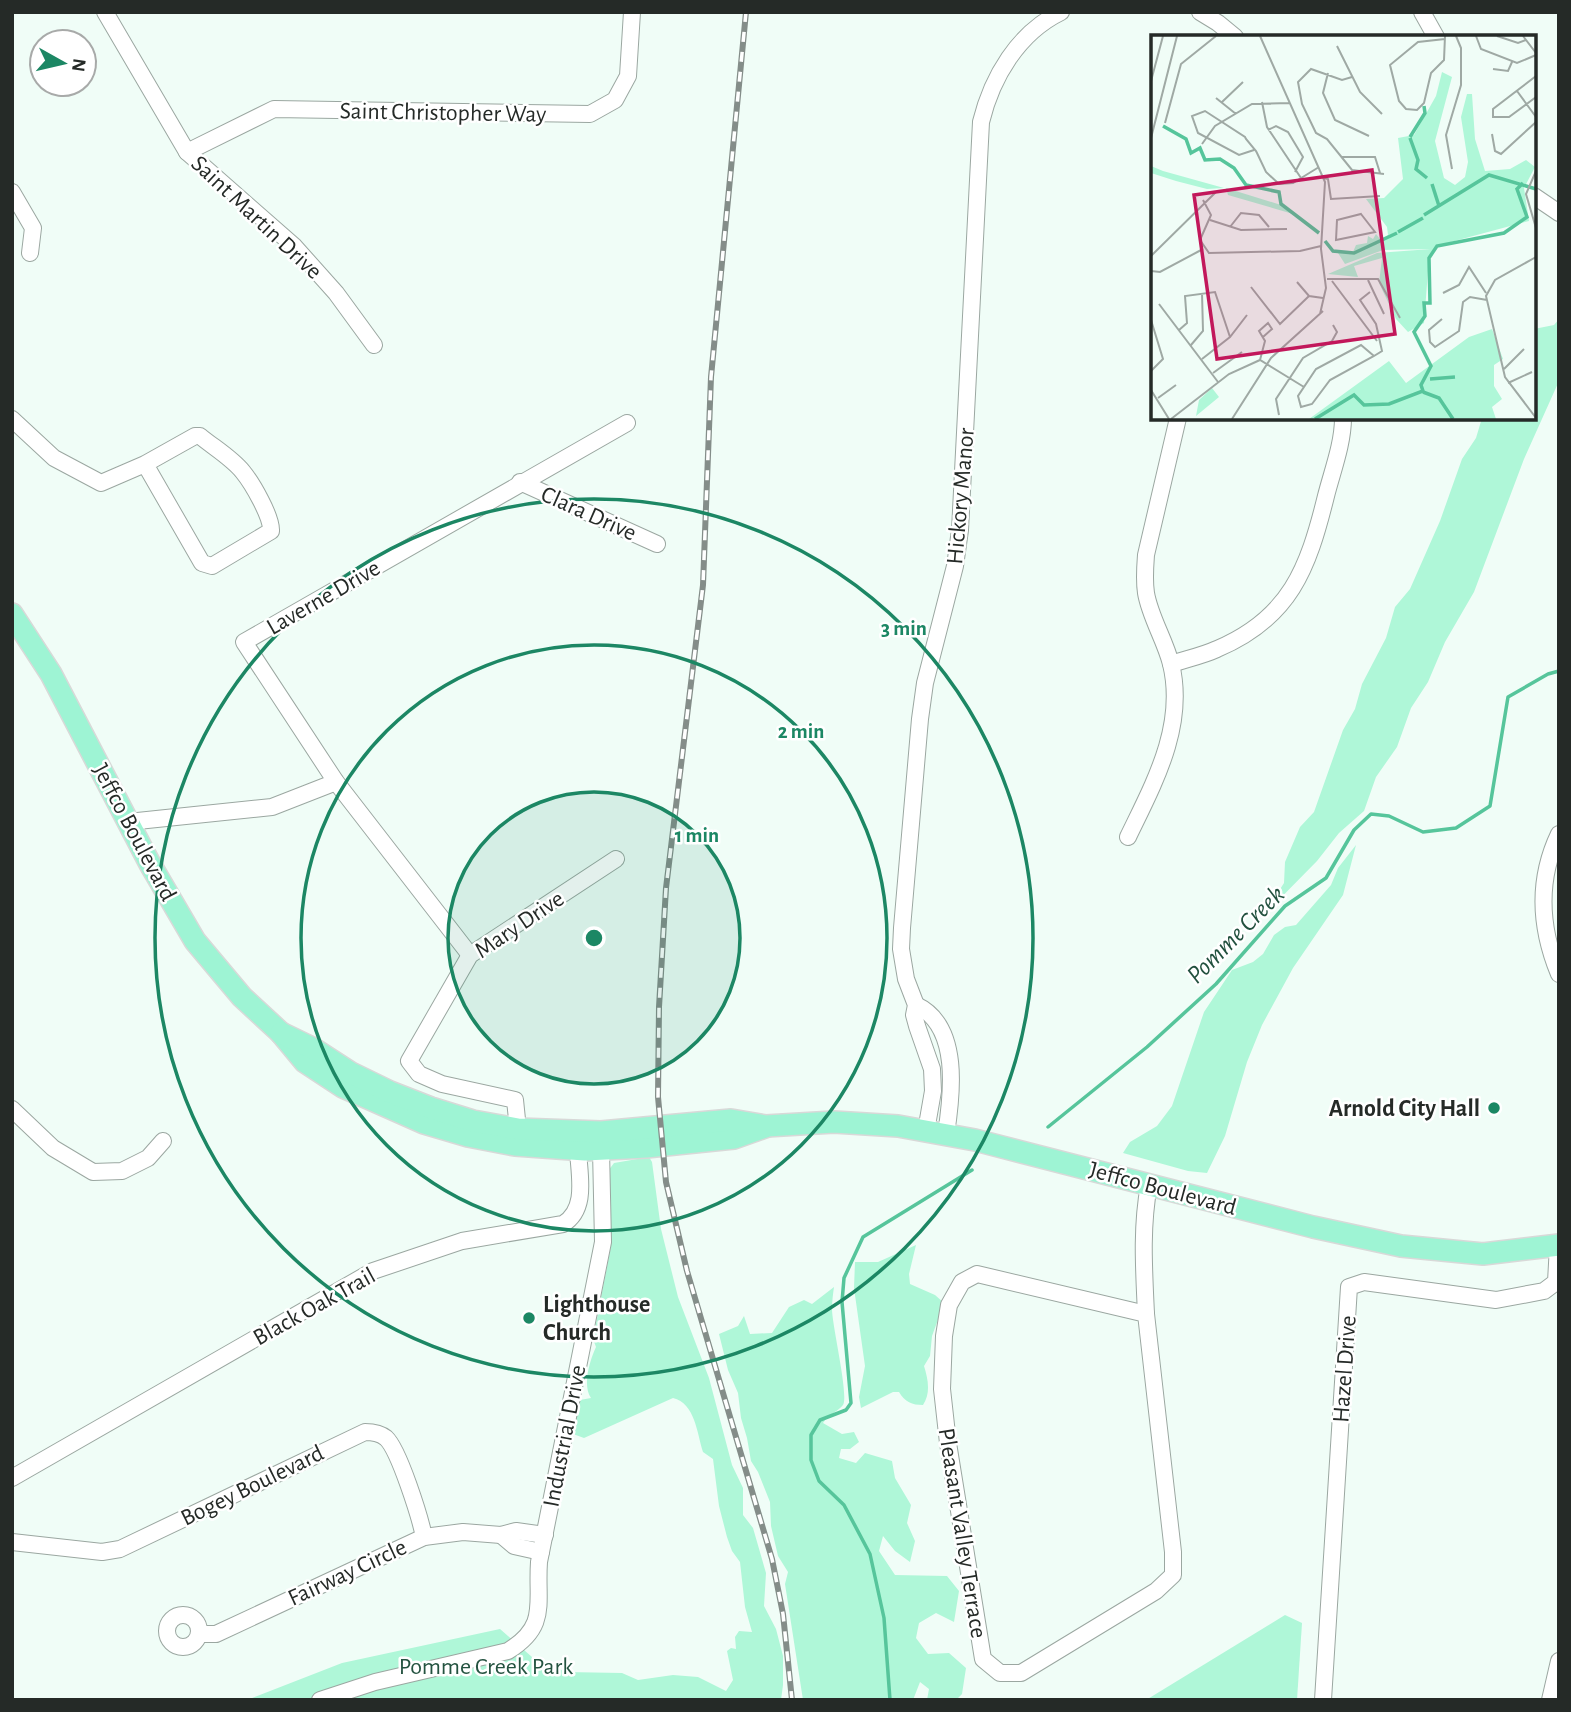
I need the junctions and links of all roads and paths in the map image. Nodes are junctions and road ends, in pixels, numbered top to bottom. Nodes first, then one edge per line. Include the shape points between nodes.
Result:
1 (106, 12) edge
2 (632, 12) edge
3 (1200, 12) edge
4 (1422, 12) edge
5 (1057, 13) edge
6 (1232, 35) edge
7 (1435, 35) edge
8 (187, 152) junction
9 (12, 192) edge
10 (1536, 197) edge
11 (1559, 213) edge
12 (30, 253) dead end
13 (374, 345) dead end
14 (12, 419) edge
15 (1178, 420) edge
16 (1343, 420) edge
17 (627, 423) dead end
18 (145, 464) junction
19 (520, 482) junction
20 (657, 544) dead end
21 (12, 614) edge
22 (1171, 664) junction
23 (336, 782) junction
24 (128, 822) junction
25 (1559, 834) edge
26 (1128, 837) dead end
27 (616, 859) dead end
28 (470, 955) junction
29 (1559, 974) edge
30 (281, 1033) junction
31 (12, 1109) edge
32 (766, 1126) junction
33 (518, 1129) junction
34 (936, 1133) junction
35 (163, 1142) dead end
36 (578, 1150) junction
37 (601, 1150) junction
38 (1149, 1185) junction
39 (1559, 1245) edge
40 (1146, 1314) junction
41 (12, 1478) edge
42 (545, 1535) junction
43 (424, 1537) junction
44 (521, 1540) junction
45 (12, 1542) edge
46 (541, 1552) junction
47 (199, 1634) dead end
48 (1559, 1661) edge
49 (320, 1700) edge
50 (1323, 1700) edge
51 (1550, 1700) edge

1 - 8 street, Saint Martin Drive
2 - 8 street, Saint Christopher Way via 628,76 615,100 590,114 274,109
3 - 6 street
4 - 7 street
5 - 34 street, Hickory Manor via 1031,33 1002,68 981,122 960,530 919,719 902,928 902,963 910,992 916,1005 934,1017 949,1057 952,1091
8 - 13 street, Saint Martin Drive via 294,246
9 - 12 street via 33,229
10 - 11 street
14 - 18 street via 54,458 98,482
15 - 22 street via 1145,575 1148,601
16 - 22 street via 1314,544 1295,586 1254,629 1214,651
17 - 19 street, Laverne Drive
18 - 18 street via 200,436 242,471 271,531 212,566 202,563
19 - 20 street, Clara Drive
19 - 23 street, Laverne Drive via 244,642
21 - 24 main road, Jeffco Boulevard via 51,674
22 - 26 street via 1175,702 1170,740
23 - 24 street via 272,807
23 - 28 street, Laverne Drive
24 - 30 main road, Jeffco Boulevard via 195,941 242,997
25 - 29 street via 1545,876 1543,904
27 - 28 street, Mary Drive
28 - 33 street, Mary Drive via 409,1061 419,1074 442,1084 515,1100
30 - 33 main road, Jeffco Boulevard via 390,1092 473,1121
30 - 36 main road, Jeffco Boulevard via 305,1062 344,1087 425,1124 515,1145
31 - 35 street via 53,1148 93,1172 122,1171 148,1158
32 - 33 main road, Jeffco Boulevard via 732,1120 601,1132
32 - 34 main road, Jeffco Boulevard via 834,1122
32 - 37 main road, Jeffco Boulevard via 734,1138
34 - 38 main road, Jeffco Boulevard
36 - 37 main road, Jeffco Boulevard
36 - 41 street, Black Oak Trail via 578,1209 563,1224 462,1241 373,1271
37 - 42 street, Industrial Drive via 603,1242
38 - 39 main road, Jeffco Boulevard via 1401,1246 1483,1254
38 - 40 street, Pleasant Valley Terrace via 1143,1245
39 - 50 street, Hazel Drive via 1556,1283 1544,1291 1496,1300 1364,1282 1349,1287
40 - 40 street, Pleasant Valley Terrace via 1173,1575 1156,1591 1021,1673 1000,1674 983,1658 948,1443 942,1389 949,1306 961,1282 977,1274
42 - 44 street, Fairway Circle
42 - 46 street, Industrial Drive
43 - 44 street, Fairway Circle via 463,1532
43 - 45 street, Bogey Boulevard via 390,1443 381,1435 365,1432 120,1549 102,1552
43 - 47 street, Fairway Circle via 216,1634
44 - 46 street, Fairway Circle
46 - 49 street, Industrial Drive via 536,1624 508,1651 375,1682
48 - 51 street

